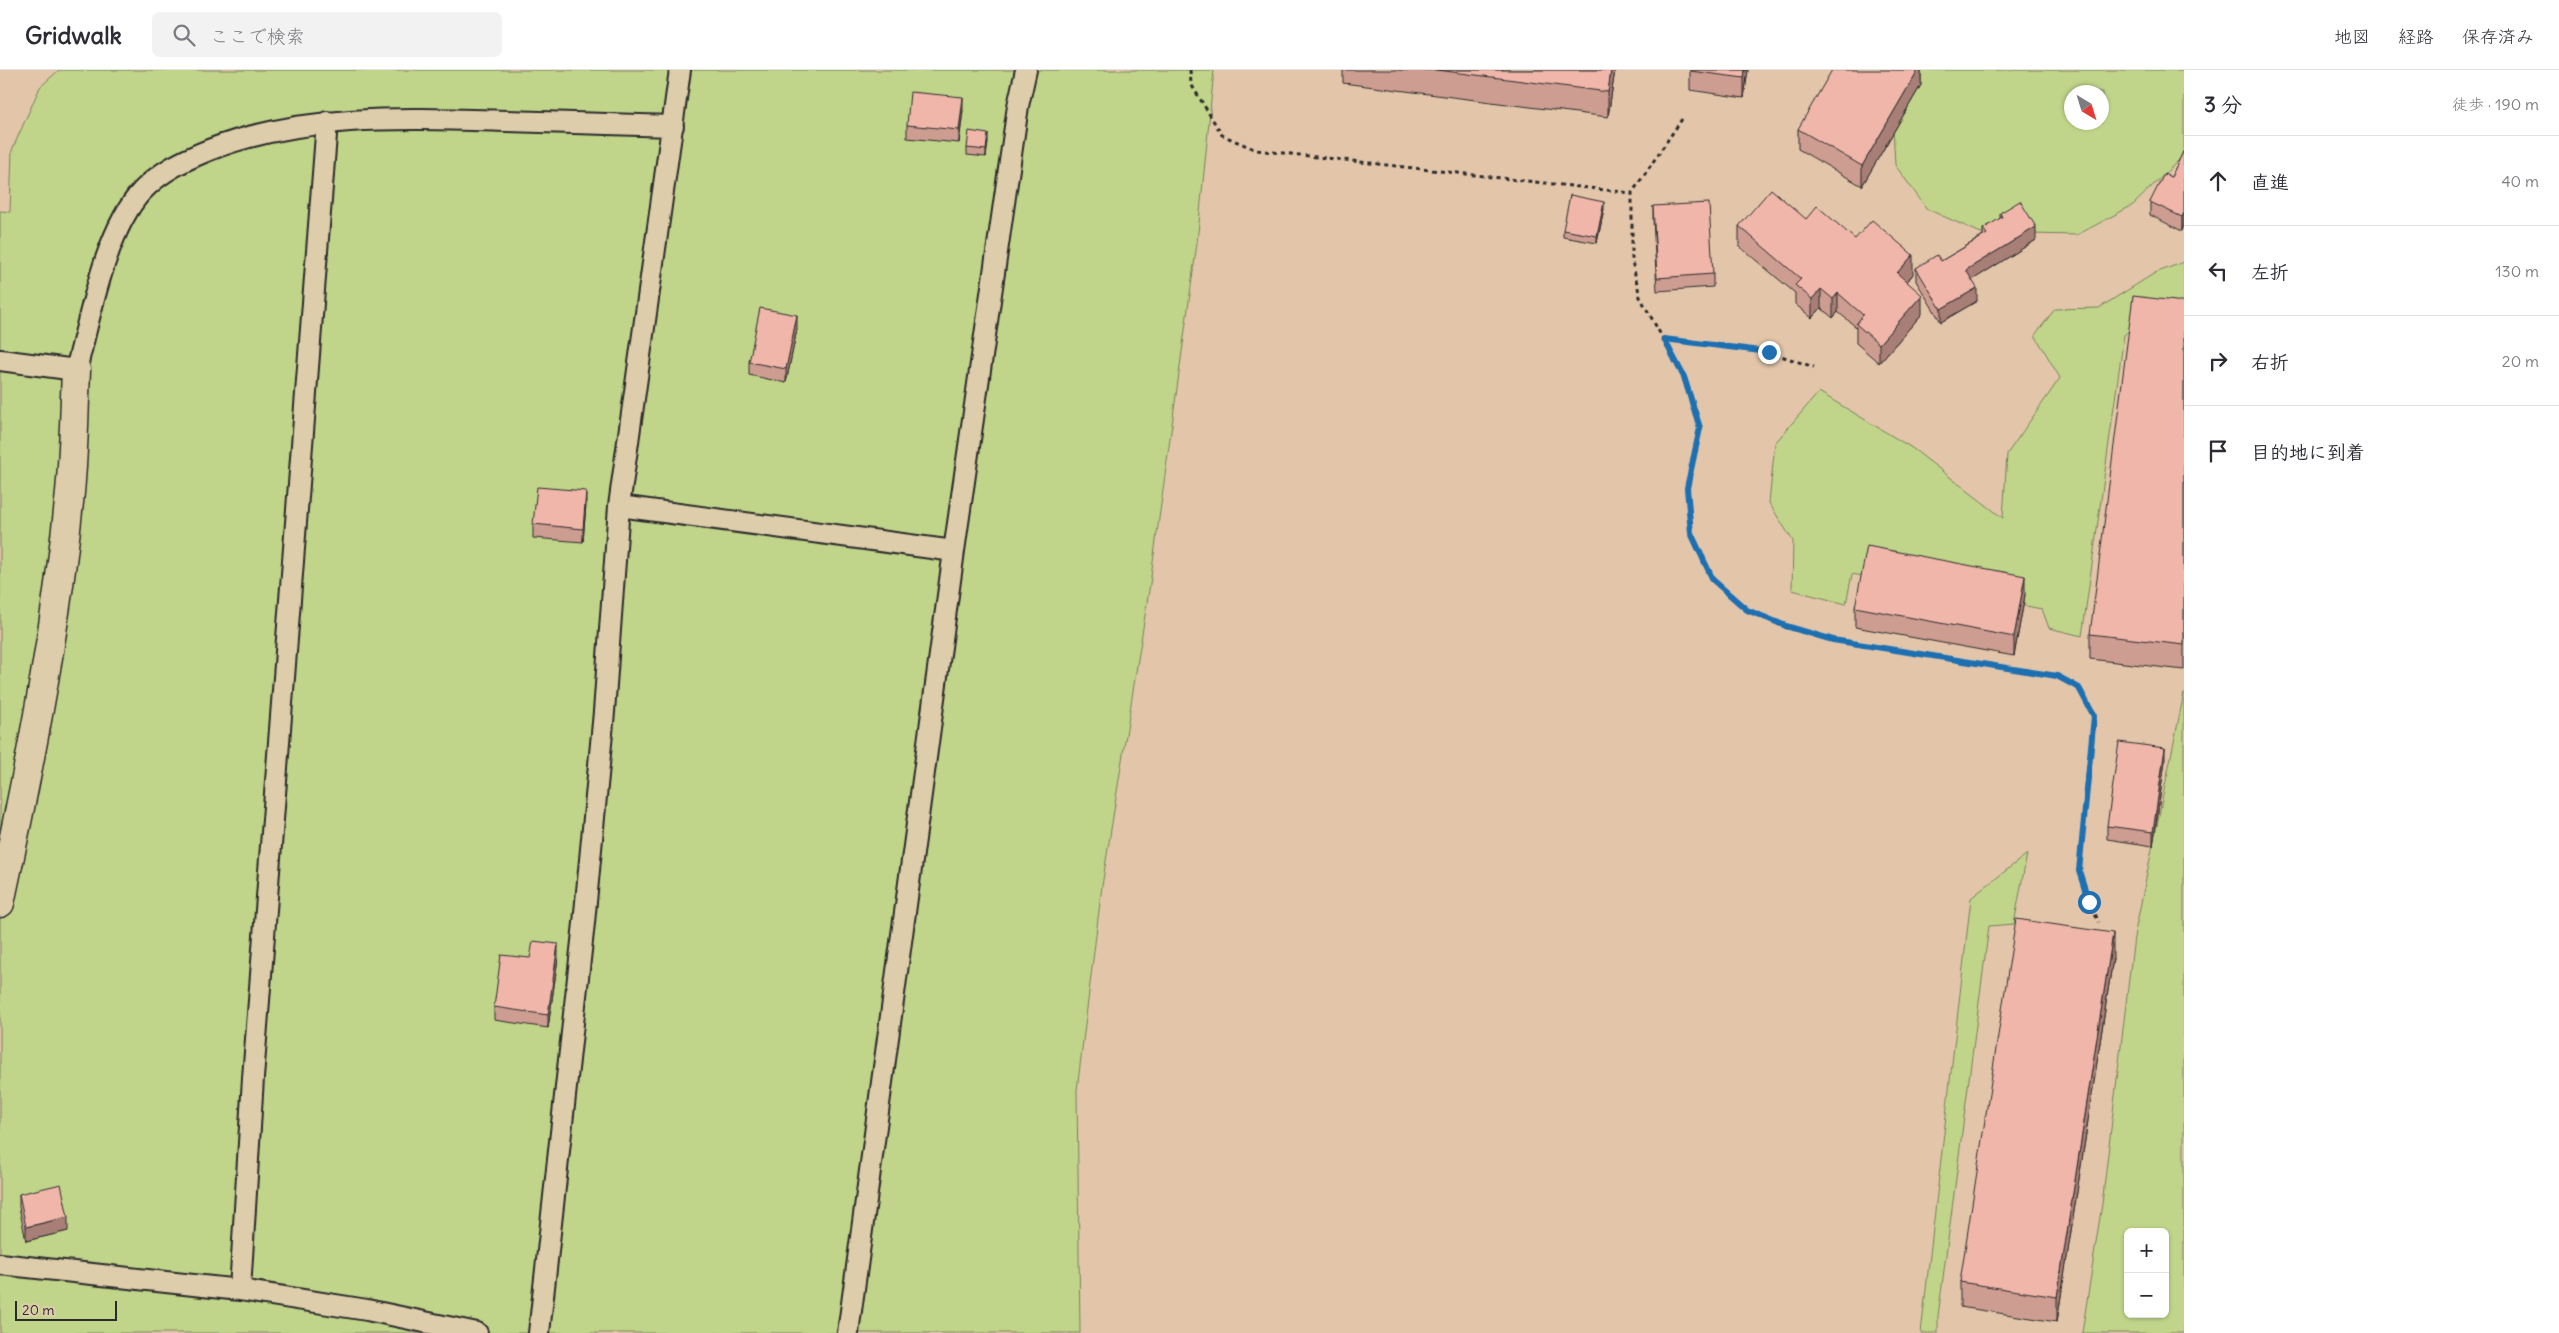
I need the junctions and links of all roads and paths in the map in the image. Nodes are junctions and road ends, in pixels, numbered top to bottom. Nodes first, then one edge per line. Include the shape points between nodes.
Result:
1 (680, 70) edge
2 (1026, 70) edge
3 (1190, 70) edge
4 (1682, 119) dead end
5 (327, 122) junction
6 (673, 126) junction
7 (1632, 193) junction
8 (1664, 339) junction
9 (0, 360) edge
10 (1814, 367) dead end
11 (76, 370) junction
12 (619, 506) junction
13 (954, 551) junction
14 (0, 903) edge
15 (2100, 922) dead end
16 (0, 1264) edge
17 (240, 1290) junction
18 (477, 1333) edge
19 (539, 1333) edge
20 (848, 1333) edge

1 - 6 lane
2 - 13 lane
3 - 7 path via 1191,84 1222,135 1256,150
4 - 7 path
5 - 6 lane via 411,118
5 - 11 lane via 244,137 176,164 142,192 121,222 105,262
5 - 17 lane via 253,1078
6 - 12 lane
7 - 8 path via 1632,261 1640,297
8 - 10 path via 1769,352
8 - 15 path via 1684,377 1700,428 1687,488 1691,533 1713,580 1747,610 1833,640 2057,676 2079,688 2094,716 2079,871 2089,902
9 - 11 lane
11 - 14 street via 69,510 28,774
12 - 13 lane
12 - 19 lane via 584,923
13 - 20 lane
16 - 17 lane
17 - 18 lane via 367,1310

